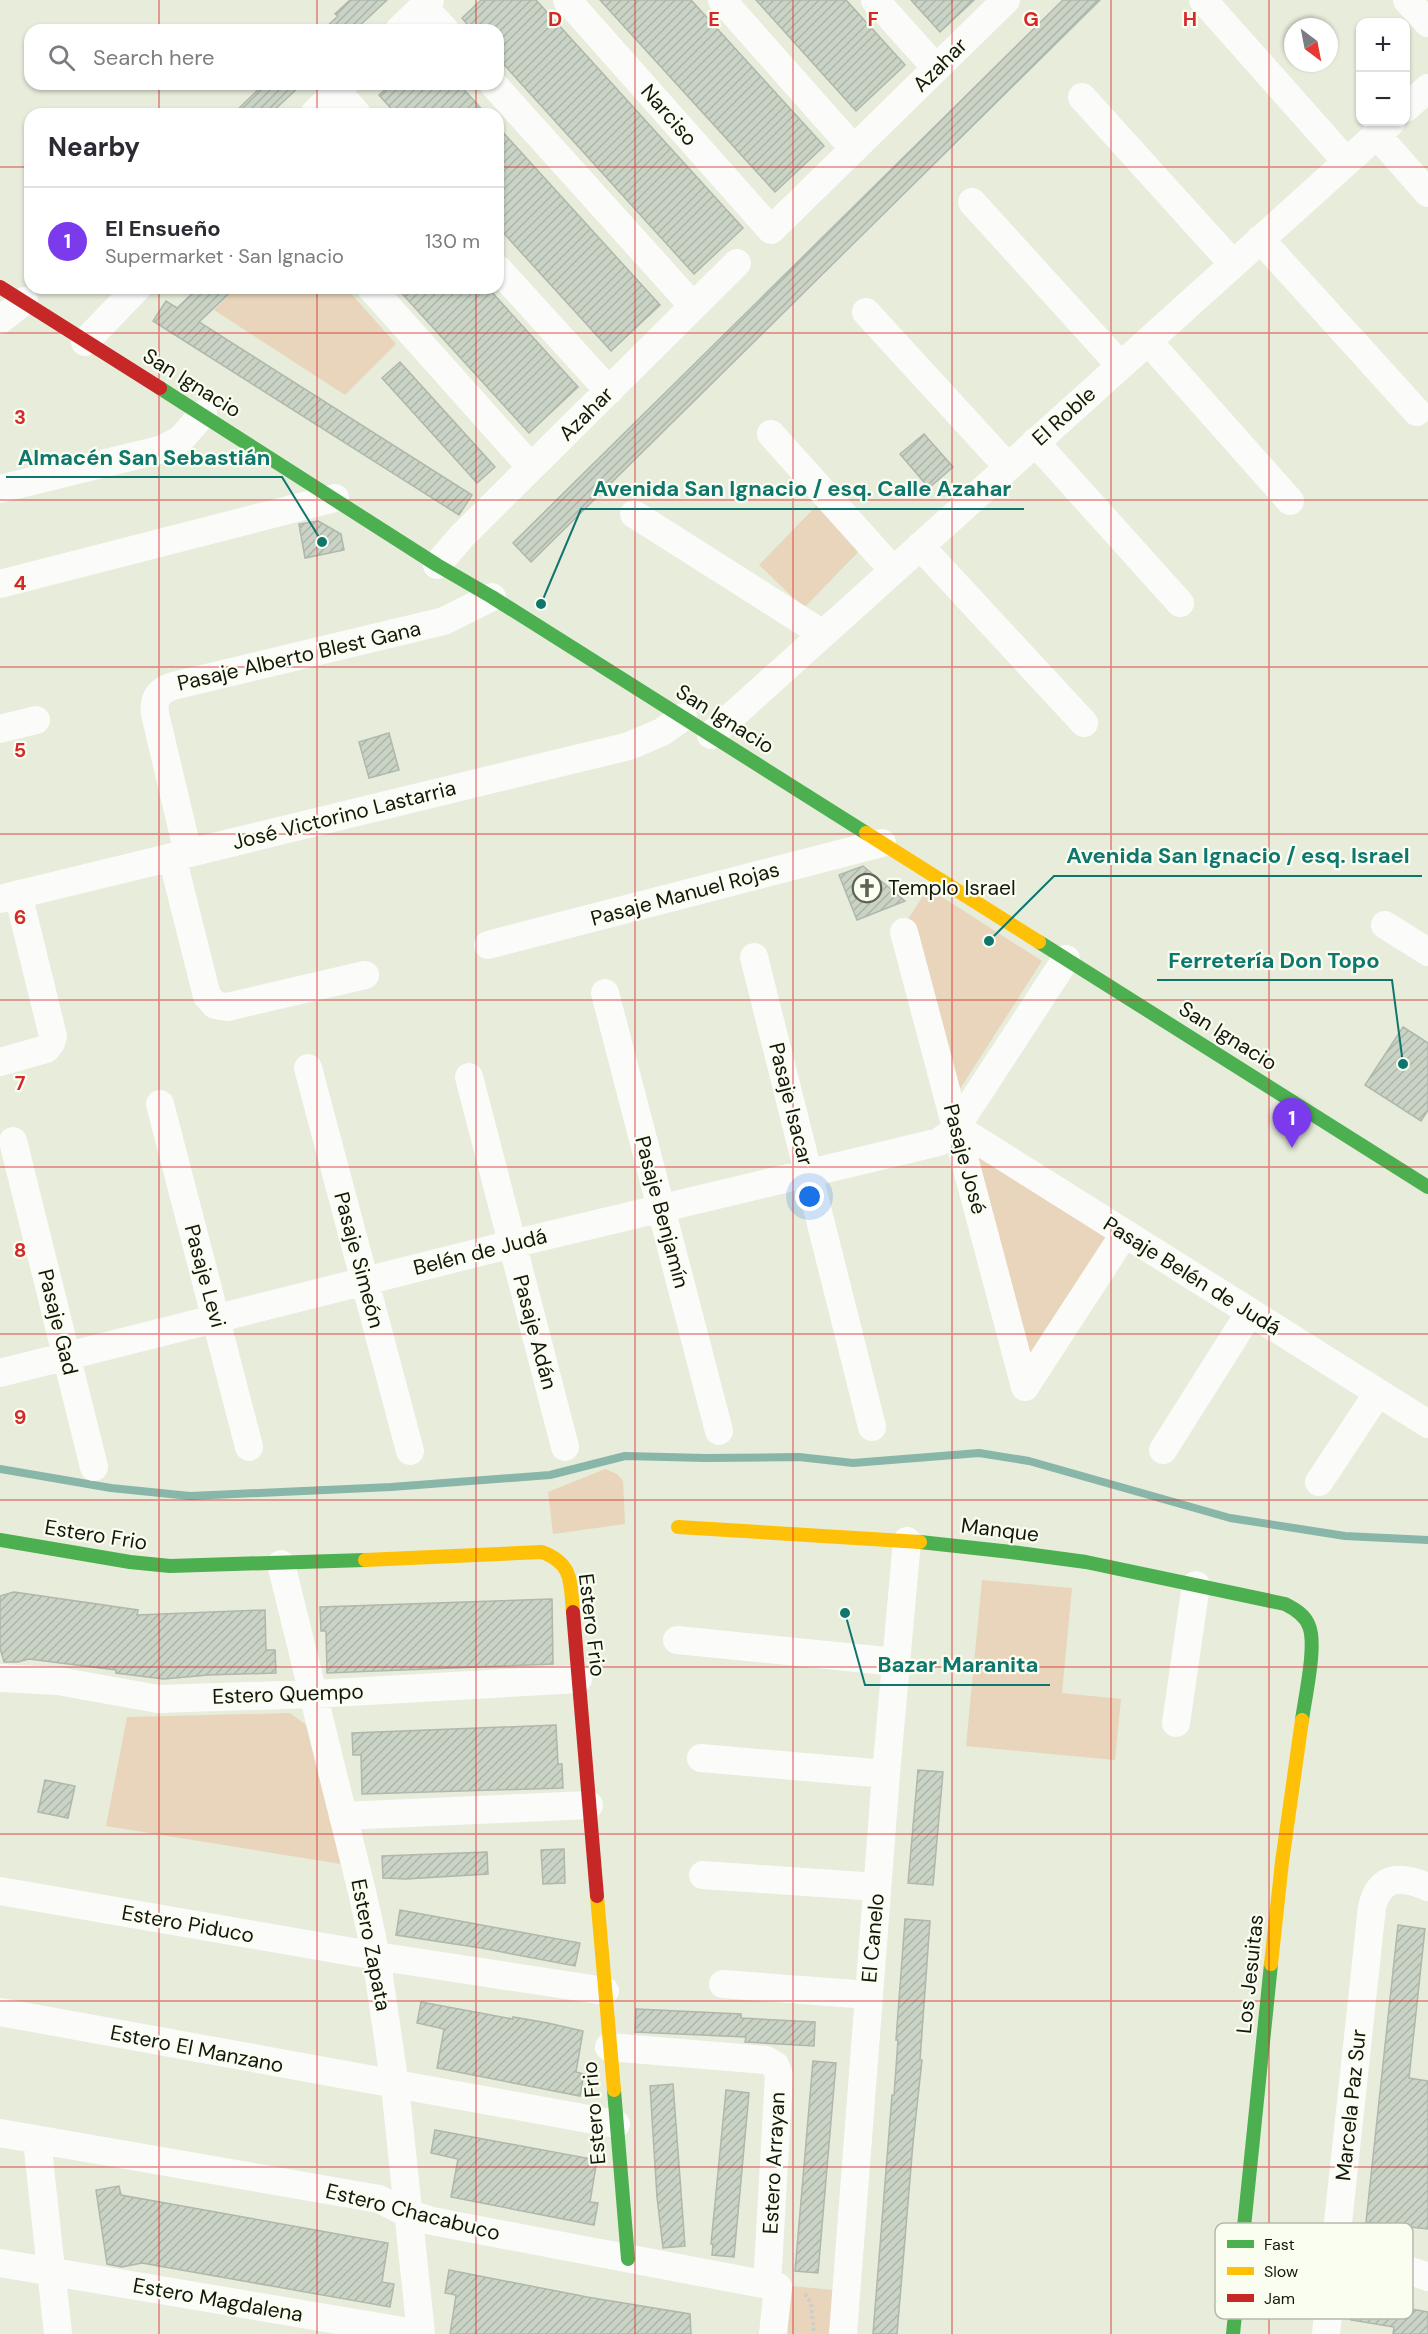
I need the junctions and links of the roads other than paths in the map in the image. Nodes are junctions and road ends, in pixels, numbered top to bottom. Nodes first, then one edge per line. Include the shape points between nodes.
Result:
1 (567, 0) edge
2 (722, 0) edge
3 (875, 0) edge
4 (1005, 0) edge
5 (1203, 0) edge
6 (1407, 0) edge
7 (427, 3) edge
8 (1428, 23) edge
9 (405, 24) edge
10 (441, 24) edge
11 (936, 68) junction
12 (1428, 88) edge
13 (339, 90) edge
14 (342, 90) edge
15 (498, 90) edge
16 (1082, 97) dead end
17 (1410, 104) edge
18 (320, 108) edge
19 (353, 108) edge
20 (1383, 128) edge
21 (854, 149) junction
22 (1346, 161) junction
23 (1428, 193) edge
24 (972, 201) dead end
25 (771, 230) joint
26 (1260, 239) junction
27 (737, 263) dead end
28 (1233, 264) junction
29 (504, 276) edge
30 (12, 294) edge
31 (130, 294) edge
32 (376, 294) edge
33 (693, 306) junction
34 (866, 312) dead end
35 (0, 320) edge
36 (1148, 340) junction
37 (85, 342) junction
38 (1120, 365) junction
39 (609, 391) junction
40 (1417, 412) dead end
41 (202, 414) junction
42 (771, 434) dead end
43 (1035, 442) junction
44 (1008, 467) junction
45 (531, 468) junction
46 (0, 489) edge
47 (335, 498) junction
48 (1290, 501) dead end
49 (634, 514) dead end
50 (920, 546) junction
51 (436, 565) junction
52 (893, 570) junction
53 (0, 584) edge
54 (492, 597) junction
55 (1180, 603) dead end
56 (823, 634) junction
57 (683, 717) junction
58 (36, 720) dead end
59 (1084, 723) dead end
60 (0, 729) edge
61 (711, 735) junction
62 (882, 843) junction
63 (180, 855) junction
64 (9, 896) edge
65 (1385, 925) dead end
66 (904, 932) dead end
67 (488, 945) dead end
68 (1428, 952) edge
69 (754, 957) dead end
70 (1066, 959) junction
71 (364, 975) dead end
72 (605, 993) dead end
73 (0, 1062) edge
74 (308, 1068) dead end
75 (469, 1077) dead end
76 (160, 1104) dead end
77 (956, 1127) junction
78 (13, 1141) dead end
79 (808, 1172) junction
80 (1428, 1187) edge
81 (661, 1208) junction
82 (1125, 1233) junction
83 (512, 1244) junction
84 (365, 1282) junction
85 (1250, 1312) junction
86 (216, 1320) junction
87 (67, 1357) junction
88 (0, 1373) edge
89 (1378, 1393) junction
90 (1428, 1424) edge
91 (872, 1427) dead end
92 (719, 1431) dead end
93 (249, 1447) dead end
94 (565, 1447) dead end
95 (1163, 1450) dead end
96 (410, 1451) dead end
97 (94, 1467) dead end
98 (1318, 1482) dead end
99 (678, 1527) dead end
100 (0, 1540) edge
101 (907, 1541) junction
102 (281, 1564) junction
103 (1196, 1585) junction
104 (1307, 1620) joint
105 (677, 1640) dead end
106 (896, 1662) junction
107 (0, 1678) edge
108 (578, 1679) junction
109 (314, 1694) junction
110 (1176, 1723) dead end
111 (701, 1758) dead end
112 (886, 1774) junction
113 (589, 1805) junction
114 (344, 1816) junction
115 (703, 1875) dead end
116 (878, 1887) junction
117 (1428, 1887) edge
118 (0, 1891) edge
119 (376, 1956) junction
120 (723, 1984) dead end
121 (605, 1991) junction
122 (869, 1995) junction
123 (0, 2012) edge
124 (609, 2047) junction
125 (395, 2086) junction
126 (616, 2124) junction
127 (0, 2133) edge
128 (37, 2140) junction
129 (408, 2213) junction
130 (1244, 2223) edge
131 (1338, 2223) edge
132 (628, 2259) junction
133 (0, 2263) edge
134 (51, 2271) junction
135 (1413, 2272) edge
136 (1428, 2277) edge
137 (767, 2285) junction
138 (1235, 2319) edge
139 (1328, 2319) edge
140 (58, 2334) edge
141 (421, 2334) edge
142 (773, 2334) edge
143 (843, 2334) edge
144 (1233, 2334) edge
145 (1326, 2334) edge

1 - 25 street, Narciso
2 - 21 street
3 - 11 street
4 - 11 street, Azahar
5 - 22 street
6 - 8 street
7 - 9 street
7 - 10 street
11 - 21 street, Azahar
12 - 17 street
13 - 18 street
14 - 19 street
15 - 33 street
16 - 28 street
20 - 22 street, El Roble
20 - 23 street
21 - 25 street, Azahar
22 - 26 street, El Roble
24 - 38 street
26 - 28 street, El Roble
26 - 40 street
27 - 33 street, Azahar
28 - 36 street, El Roble
29 - 39 street
30 - 35 street
30 - 37 street, San Ignacio
31 - 37 street
32 - 45 street
33 - 39 street, Azahar
34 - 44 street
36 - 38 street, El Roble
36 - 48 street
37 - 41 street, San Ignacio
38 - 43 street, El Roble
39 - 45 street, Azahar
41 - 46 street via 180,439 163,449
41 - 47 street, San Ignacio
42 - 52 street
43 - 44 street, El Roble
43 - 55 street
44 - 50 street, El Roble
45 - 51 street, Azahar
47 - 51 street, San Ignacio
47 - 53 street
49 - 56 street
50 - 52 street, El Roble
50 - 59 street
51 - 54 street, San Ignacio
52 - 56 street, El Roble
54 - 57 street, San Ignacio
54 - 63 street, Pasaje Alberto Blest Gana via 444,621 172,686 161,692 154,704 155,714
56 - 61 street, El Roble
57 - 61 street, San Ignacio
57 - 63 street, José Victorino Lastarria via 662,732 628,746
58 - 60 street
61 - 62 street, San Ignacio
62 - 67 street, Pasaje Manuel Rojas
62 - 70 street, San Ignacio
63 - 64 street, José Victorino Lastarria
63 - 71 street via 207,996 215,1005 226,1007
64 - 73 street via 53,1030 51,1043 39,1052
65 - 68 street
66 - 77 street, Pasaje José
69 - 79 street, Pasaje Isacar
70 - 77 street
70 - 80 street, San Ignacio
72 - 81 street, Pasaje Benjamín
74 - 84 street, Pasaje Simeón
75 - 83 street, Pasaje Adán
76 - 86 street, Pasaje Levi
77 - 79 street, Belén de Judá via 931,1145
77 - 82 street, Pasaje Belén de Judá
77 - 82 street, Pasaje José via 1025,1387
78 - 87 street, Pasaje Gad
79 - 81 street, Belén de Judá
79 - 91 street, Pasaje Isacar
81 - 83 street, Belén de Judá
81 - 92 street, Pasaje Benjamín
82 - 85 street, Pasaje Belén de Judá
83 - 84 street, Belén de Judá
83 - 94 street, Pasaje Adán
84 - 86 street, Belén de Judá
84 - 96 street, Pasaje Simeón
85 - 89 street, Pasaje Belén de Judá
85 - 95 street
86 - 87 street, Belén de Judá
86 - 93 street, Pasaje Levi
87 - 88 street, Belén de Judá
87 - 97 street, Pasaje Gad
89 - 90 street, Pasaje Belén de Judá
89 - 98 street
99 - 101 street, Manque
100 - 102 street, Estero Frio via 154,1566
101 - 103 street, Manque via 1060,1558
101 - 106 street, El Canelo
102 - 108 street, Estero Frio via 542,1552 559,1558 569,1576
102 - 109 street, Estero Zapata
103 - 104 street, Manque via 1285,1604
103 - 110 street
104 - 130 street, Los Jesuitas via 1312,1647 1283,1851
105 - 106 street
106 - 112 street, El Canelo
107 - 109 street, Estero Quempo via 58,1682 158,1699
108 - 109 street, Estero Quempo
108 - 113 street, Estero Frio
109 - 114 street, Estero Zapata
111 - 112 street
112 - 116 street, El Canelo
113 - 114 street
113 - 121 street, Estero Frio
114 - 119 street, Estero Zapata
115 - 116 street
116 - 122 street, El Canelo
117 - 131 street, Marcela Paz Sur via 1397,1879 1374,1896
118 - 119 street, Estero Piduco
119 - 121 street, Estero Piduco
119 - 125 street, Estero Zapata
120 - 122 street
121 - 124 street, Estero Frio
122 - 143 street, El Canelo
123 - 125 street, Estero El Manzano
124 - 126 street, Estero Frio
124 - 137 street, Estero Arrayan via 766,2060 775,2065 779,2075
125 - 126 street, Estero El Manzano
125 - 129 street, Estero Zapata
126 - 132 street, Estero Frio
127 - 128 street, Estero Chacabuco
128 - 129 street, Estero Chacabuco via 379,2199
128 - 134 street
129 - 132 street, Estero Chacabuco
129 - 141 street, Estero Zapata
132 - 137 street, Estero Chacabuco
133 - 134 street, Estero Magdalena
134 - 140 street
134 - 141 street, Estero Magdalena
135 - 136 street
137 - 142 street via 778,2287
138 - 144 street, Los Jesuitas
139 - 145 street, Marcela Paz Sur

